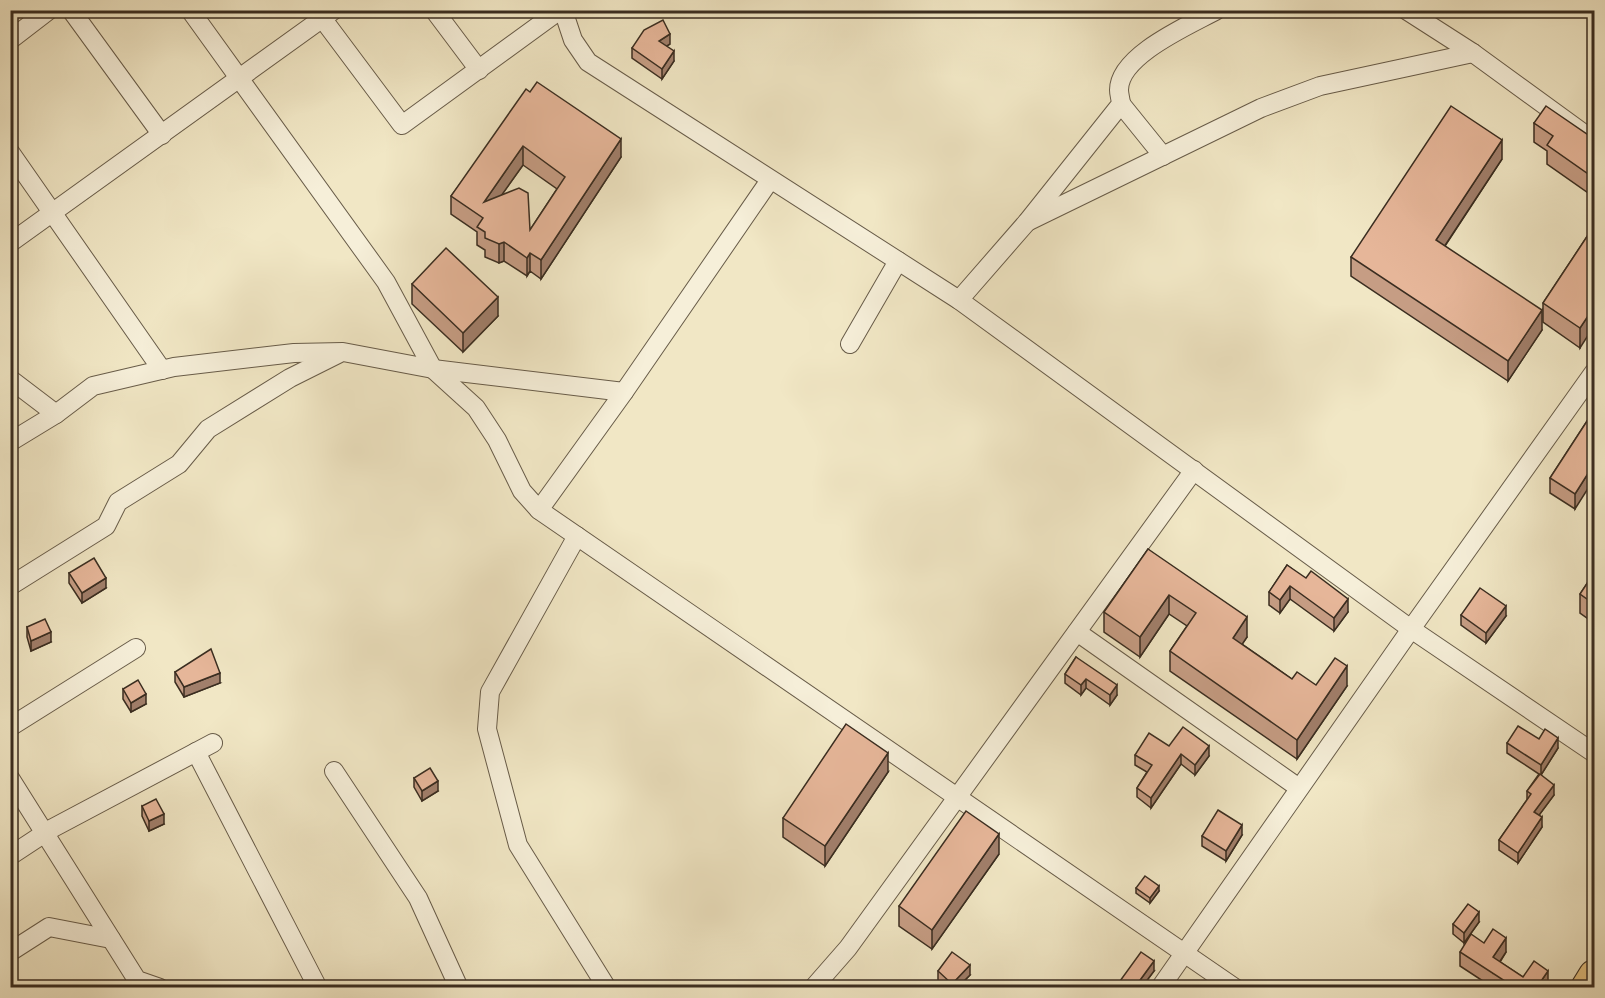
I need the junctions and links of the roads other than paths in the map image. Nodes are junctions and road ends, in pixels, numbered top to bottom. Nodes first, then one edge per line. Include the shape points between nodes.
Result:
1 (49, 10) edge
2 (71, 10) edge
3 (190, 10) edge
4 (434, 10) edge
5 (560, 10) edge
6 (1217, 10) edge
7 (1406, 10) edge
8 (324, 13) edge
9 (10, 40) edge
10 (1473, 53) junction
11 (479, 70) junction
12 (240, 78) junction
13 (1121, 104) junction
14 (162, 135) junction
15 (1594, 141) edge
16 (10, 152) edge
17 (1163, 156) junction
18 (770, 180) junction
19 (53, 213) junction
20 (1027, 222) junction
21 (10, 243) edge
22 (898, 261) junction
23 (959, 300) junction
24 (850, 344) dead end
25 (343, 352) junction
26 (433, 369) junction
27 (162, 370) junction
28 (1594, 372) edge
29 (10, 379) edge
30 (624, 392) junction
31 (56, 414) junction
32 (10, 442) edge
33 (1194, 470) junction
34 (539, 510) junction
35 (577, 536) junction
36 (10, 586) edge
37 (1411, 629) junction
38 (1077, 632) junction
39 (136, 648) dead end
40 (10, 727) edge
41 (213, 743) dead end
42 (196, 752) junction
43 (1594, 753) edge
44 (334, 771) dead end
45 (10, 778) edge
46 (1299, 788) junction
47 (958, 796) junction
48 (45, 833) junction
49 (10, 856) edge
50 (111, 939) junction
51 (10, 952) edge
52 (1184, 953) junction
53 (1594, 975) edge
54 (160, 987) edge
55 (318, 987) edge
56 (459, 987) edge
57 (607, 987) edge
58 (813, 987) edge
59 (1160, 987) edge
60 (1235, 987) edge
61 (1586, 987) edge

1 - 9 street
2 - 14 street
3 - 12 street
4 - 11 street
5 - 11 street
5 - 18 street via 588,62
6 - 13 street via 1150,46 1127,70 1119,89
7 - 10 street
8 - 11 street via 402,125
8 - 12 street
10 - 15 street
10 - 17 street via 1320,86 1261,108
12 - 14 street
12 - 26 street via 386,282
13 - 17 street
13 - 20 street
14 - 19 street
16 - 19 street
17 - 20 street
18 - 22 street
18 - 30 street
19 - 21 street
19 - 27 street
20 - 23 street
22 - 23 street
22 - 24 street
23 - 33 street
25 - 26 street
25 - 27 street via 294,353
25 - 36 street via 290,378 208,429 179,464 118,502 106,526
26 - 30 street
26 - 34 street via 476,408 522,491
27 - 31 street via 93,386
28 - 37 street
29 - 31 street
30 - 34 street
31 - 32 street
33 - 37 street
33 - 38 street
34 - 35 street
35 - 47 street
35 - 57 street via 490,692 487,729 518,845
37 - 43 street
37 - 46 street
38 - 46 street
38 - 47 street
39 - 40 street
41 - 42 street
42 - 48 street
42 - 55 street
44 - 56 street via 418,898
45 - 48 street
46 - 52 street
47 - 52 street
47 - 58 street via 848,948
48 - 49 street
48 - 50 street
50 - 51 street via 49,927
50 - 54 street via 136,980
52 - 59 street
52 - 60 street
53 - 61 highway

